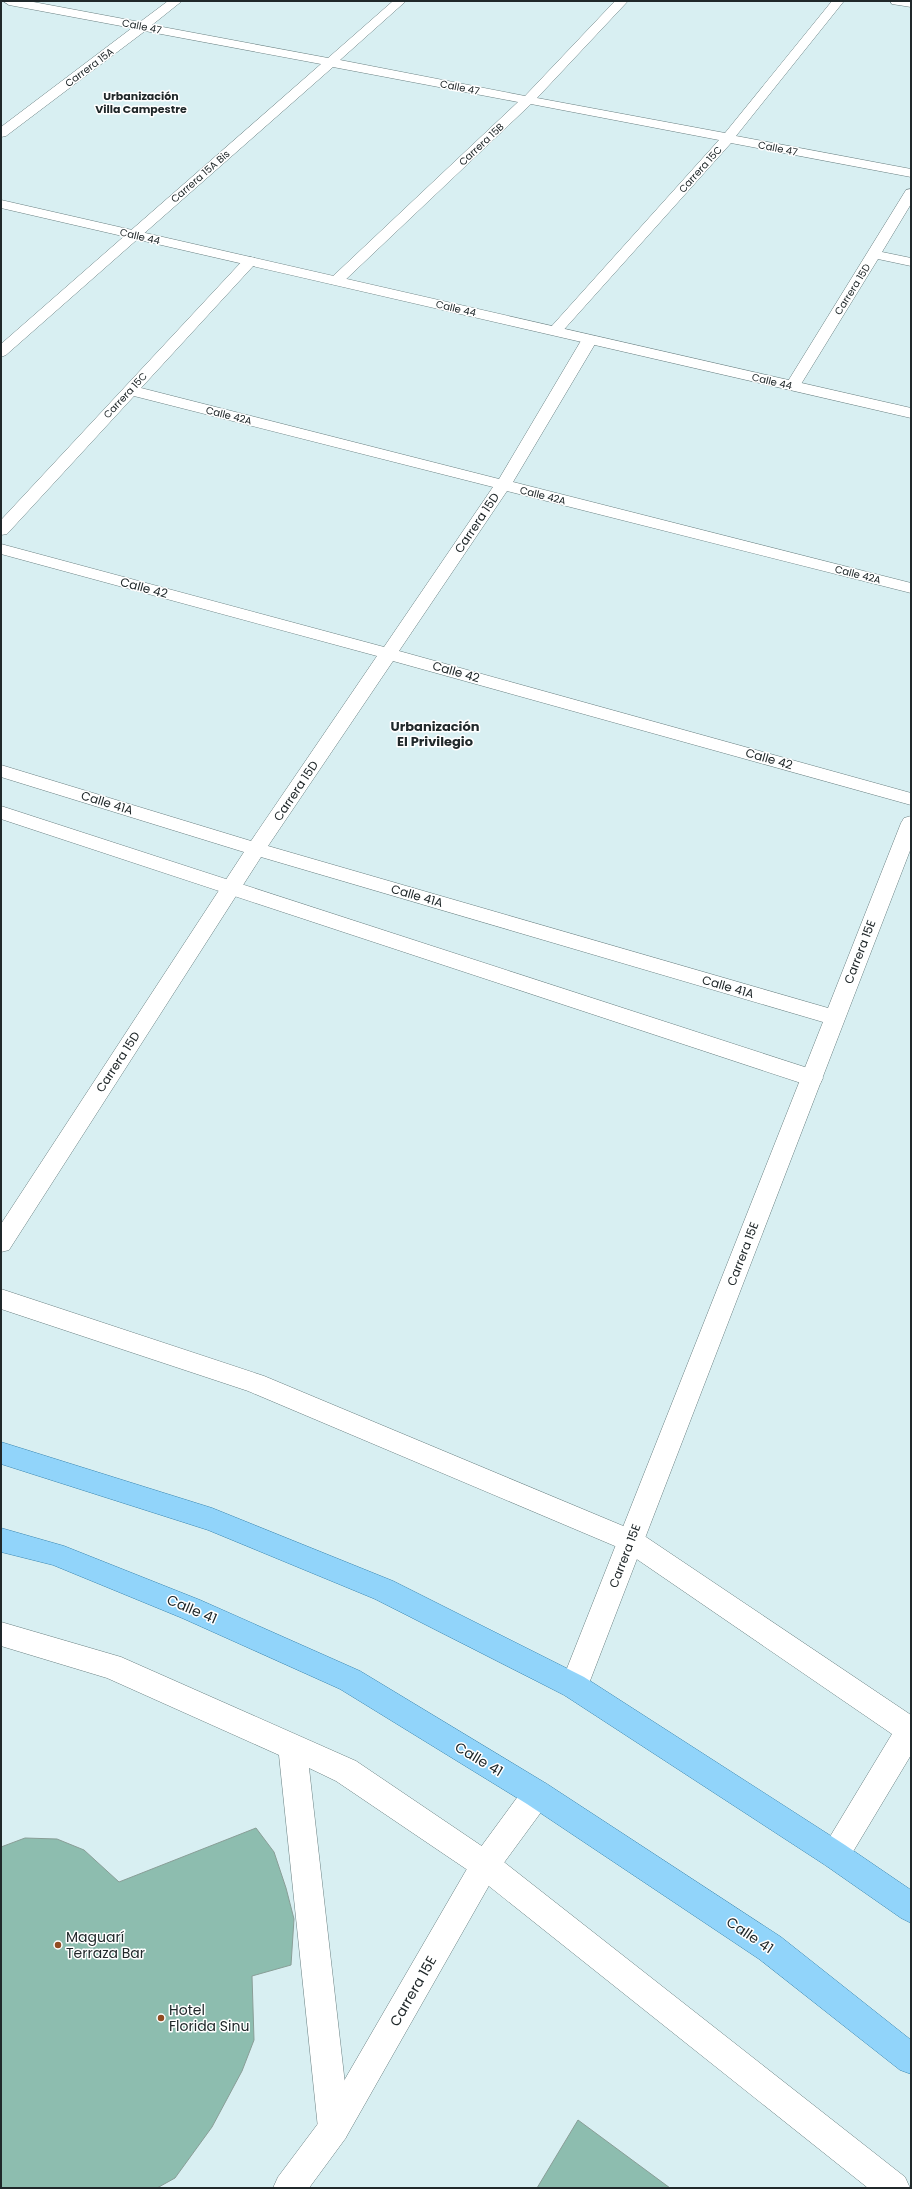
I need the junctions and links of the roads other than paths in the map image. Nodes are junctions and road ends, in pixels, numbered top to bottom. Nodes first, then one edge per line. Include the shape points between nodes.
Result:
1 (9, 1) edge
2 (176, 1) edge
3 (400, 1) edge
4 (622, 1) edge
5 (838, 1) edge
6 (896, 1) edge
7 (911, 3) edge
8 (143, 27) junction
9 (330, 62) junction
10 (528, 100) junction
11 (1, 133) edge
12 (727, 139) junction
13 (911, 173) edge
14 (911, 193) edge
15 (1, 204) edge
16 (132, 234) junction
17 (873, 254) junction
18 (250, 261) junction
19 (911, 262) edge
20 (336, 281) junction
21 (555, 331) junction
22 (590, 339) junction
23 (1, 352) edge
24 (792, 386) junction
25 (130, 390) junction
26 (911, 414) edge
27 (503, 485) junction
28 (1, 530) edge
29 (1, 549) edge
30 (911, 588) edge
31 (389, 654) junction
32 (1, 771) edge
33 (911, 798) edge
34 (1, 812) edge
35 (911, 823) edge
36 (256, 849) junction
37 (230, 888) junction
38 (835, 1018) junction
39 (812, 1078) junction
40 (1, 1243) edge
41 (1, 1299) edge
42 (1, 1453) edge
43 (1, 1540) edge
44 (631, 1541) junction
45 (1, 1634) edge
46 (574, 1686) junction
47 (910, 1731) edge
48 (292, 1746) junction
49 (537, 1794) junction
50 (835, 1855) junction
51 (485, 1865) junction
52 (911, 1908) edge
53 (911, 2060) edge
54 (334, 2128) junction
55 (289, 2188) edge
56 (894, 2188) edge

1 - 8 street, Calle 47
2 - 8 street, Carrera 15A
3 - 9 street, Carrera 15A Bis
4 - 10 street, Carrera 15B
5 - 12 street, Carrera 15C
6 - 7 street
8 - 9 street, Calle 47
8 - 11 street, Carrera 15A
9 - 10 street, Calle 47
9 - 16 street, Carrera 15A Bis
10 - 12 street, Calle 47
10 - 20 street, Carrera 15B
12 - 13 street, Calle 47
12 - 21 street, Carrera 15C
14 - 17 street, Carrera 15D
15 - 16 street, Calle 44
16 - 18 street, Calle 44
16 - 23 street, Carrera 15A Bis
17 - 19 street
17 - 24 street, Carrera 15D
18 - 20 street, Calle 44
18 - 25 street, Carrera 15C
20 - 21 street, Calle 44
21 - 22 street, Calle 44
22 - 24 street, Calle 44
22 - 27 street, Carrera 15D
24 - 26 street, Calle 44
25 - 27 street, Calle 42A
25 - 28 street, Carrera 15C
27 - 30 street, Calle 42A
27 - 31 street, Carrera 15D
29 - 31 street, Calle 42
31 - 33 street, Calle 42
31 - 36 street, Carrera 15D
32 - 36 street, Calle 41A
34 - 37 street
35 - 38 street, Carrera 15E
36 - 37 street, Carrera 15D
36 - 38 street, Calle 41A
37 - 39 street
37 - 40 street, Carrera 15D
38 - 39 street, Carrera 15E
39 - 44 street, Carrera 15E
41 - 44 street via 255,1383
42 - 46 main road via 234,1529 384,1590
43 - 49 main road, Calle 41 via 70,1560 191,1609 350,1680
44 - 46 street, Carrera 15E
44 - 47 street
45 - 48 street via 111,1666
46 - 50 main road
47 - 50 street
48 - 51 street via 346,1771
48 - 54 street
49 - 51 street, Carrera 15E
49 - 53 main road, Calle 41 via 770,1948
50 - 52 main road
51 - 54 street, Carrera 15E
51 - 56 street
54 - 55 street, Carrera 15E

